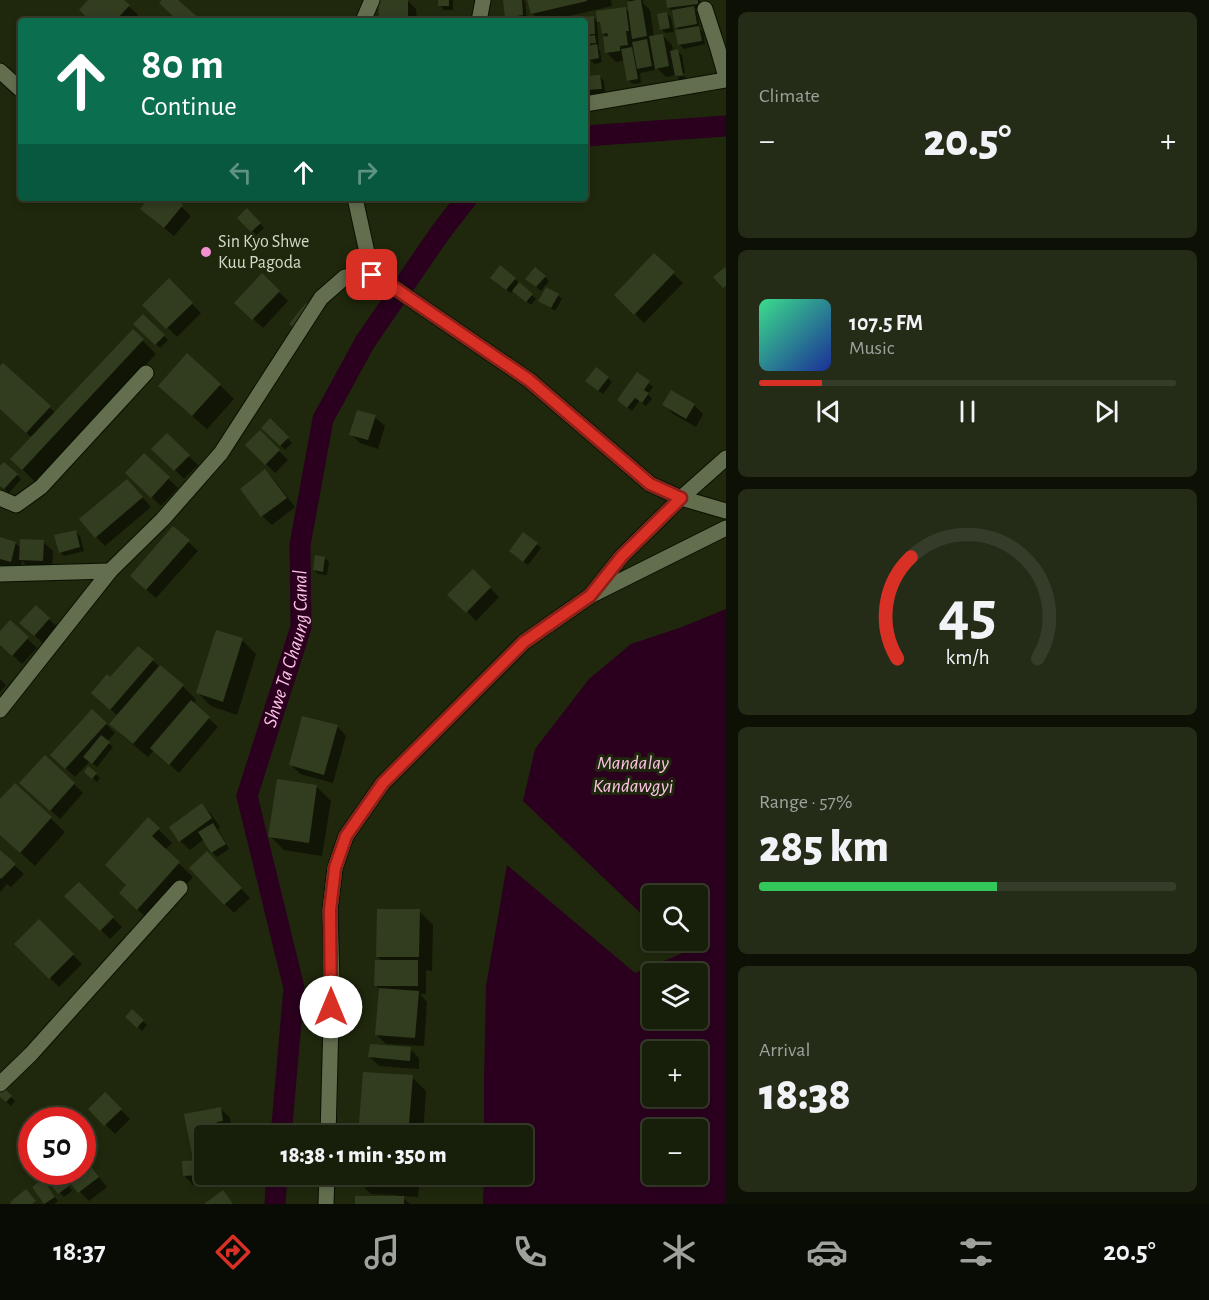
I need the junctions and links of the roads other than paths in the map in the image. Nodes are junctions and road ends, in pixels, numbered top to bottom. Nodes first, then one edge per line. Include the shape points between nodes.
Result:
1 (372, 0) edge
2 (483, 0) edge
3 (705, 9) dead end
4 (364, 18) edge
5 (480, 18) edge
6 (722, 48) edge
7 (0, 71) edge
8 (726, 78) edge
9 (18, 87) edge
10 (588, 103) edge
11 (357, 201) edge
12 (372, 275) junction
13 (146, 373) dead end
14 (726, 458) edge
15 (0, 498) edge
16 (681, 498) junction
17 (726, 511) edge
18 (726, 528) edge
19 (110, 571) junction
20 (0, 574) edge
21 (590, 596) junction
22 (0, 710) edge
23 (180, 888) dead end
24 (0, 1084) edge
25 (328, 1125) edge
26 (327, 1185) edge
27 (326, 1204) edge

1 - 4 street
2 - 5 street
3 - 6 street
6 - 8 street
7 - 9 street
8 - 10 street
11 - 12 street
12 - 16 street via 529,380 650,484
12 - 19 street via 345,277 321,298 221,453
13 - 15 street via 41,487 16,505
14 - 16 street
16 - 17 street
16 - 21 street via 622,556
18 - 21 street
19 - 20 street
19 - 22 street
21 - 25 street via 524,642 383,783 346,836 335,868 330,910
23 - 24 street
26 - 27 street

